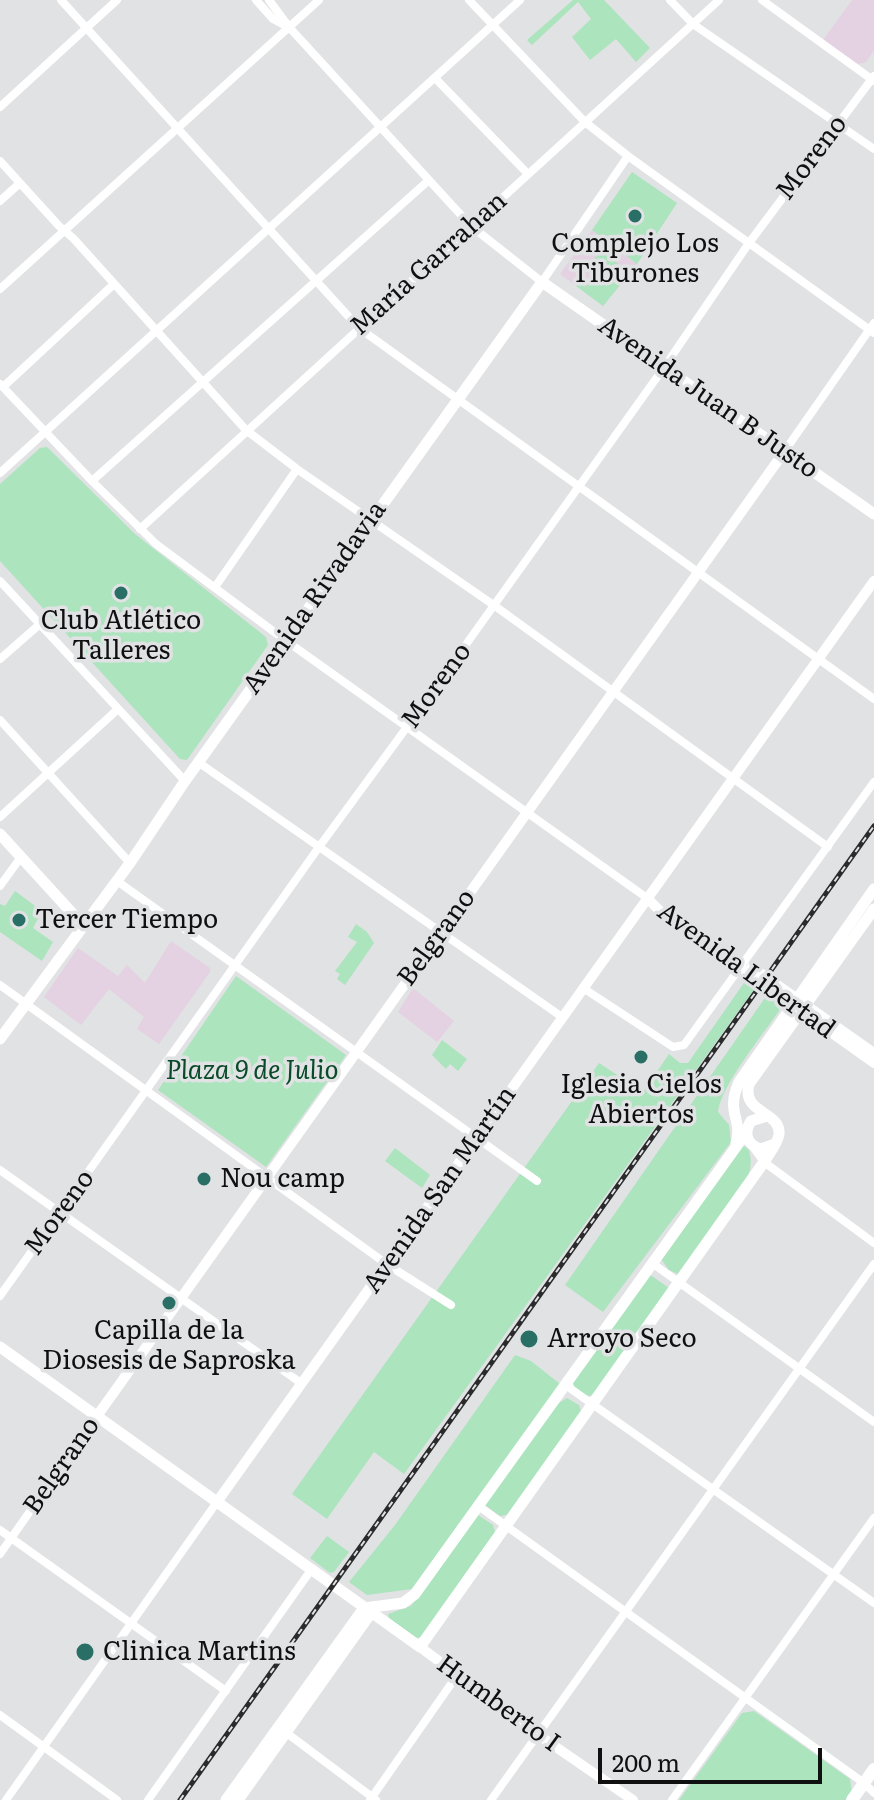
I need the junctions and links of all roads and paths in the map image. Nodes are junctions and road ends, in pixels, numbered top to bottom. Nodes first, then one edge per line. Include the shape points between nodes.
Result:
1 (61, 0) edge
2 (117, 0) edge
3 (256, 0) edge
4 (269, 0) edge
5 (319, 0) edge
6 (469, 0) edge
7 (520, 0) edge
8 (670, 0) edge
9 (719, 0) edge
10 (762, 0) edge
11 (693, 24) junction
12 (492, 26) junction
13 (289, 27) junction
14 (86, 28) junction
15 (435, 78) junction
16 (873, 79) edge
17 (0, 107) edge
18 (585, 122) junction
19 (838, 122) junction
20 (381, 127) junction
21 (178, 128) junction
22 (874, 149) edge
23 (628, 156) junction
24 (0, 161) edge
25 (528, 174) junction
26 (429, 180) junction
27 (20, 183) junction
28 (0, 201) edge
29 (471, 226) junction
30 (268, 229) junction
31 (64, 230) junction
32 (749, 243) junction
33 (314, 280) junction
34 (542, 282) junction
35 (114, 284) junction
36 (0, 289) edge
37 (359, 328) junction
38 (872, 328) edge
39 (157, 331) junction
40 (665, 366) junction
41 (203, 382) junction
42 (1, 385) edge
43 (456, 399) junction
44 (246, 430) junction
45 (44, 433) junction
46 (784, 452) junction
47 (297, 469) junction
48 (0, 473) edge
49 (92, 481) junction
50 (579, 486) junction
51 (874, 514) edge
52 (371, 519) junction
53 (140, 529) junction
54 (698, 570) junction
55 (0, 581) edge
56 (874, 581) edge
57 (215, 587) junction
58 (495, 606) junction
59 (40, 624) junction
60 (285, 640) junction
61 (0, 659) edge
62 (820, 659) junction
63 (613, 692) junction
64 (874, 699) edge
65 (118, 709) junction
66 (0, 720) edge
67 (407, 727) junction
68 (198, 762) junction
69 (48, 773) junction
70 (734, 779) junction
71 (185, 781) junction
72 (874, 782) edge
73 (527, 813) junction
74 (0, 817) edge
75 (0, 834) edge
76 (319, 847) junction
77 (828, 847) junction
78 (21, 857) junction
79 (130, 863) junction
80 (117, 881) junction
81 (0, 886) edge
82 (874, 889) edge
83 (647, 898) junction
84 (874, 909) edge
85 (83, 925) junction
86 (441, 934) junction
87 (743, 966) junction
88 (236, 967) junction
89 (0, 985) edge
90 (583, 988) junction
91 (25, 1003) junction
92 (799, 1004) junction
93 (562, 1017) junction
94 (0, 1039) edge
95 (354, 1053) junction
96 (874, 1053) edge
97 (874, 1063) edge
98 (147, 1091) junction
99 (733, 1096) junction
100 (755, 1106) junction
101 (767, 1116) junction
102 (735, 1118) junction
103 (748, 1136) junction
104 (476, 1140) junction
105 (775, 1144) junction
106 (735, 1146) junction
107 (764, 1162) junction
108 (0, 1170) edge
109 (269, 1177) junction
110 (537, 1181) dead end
111 (60, 1212) junction
112 (874, 1243) edge
113 (652, 1263) junction
114 (874, 1264) edge
115 (388, 1265) junction
116 (679, 1283) junction
117 (0, 1296) edge
118 (181, 1298) junction
119 (451, 1305) dead end
120 (0, 1347) edge
121 (799, 1369) junction
122 (567, 1380) junction
123 (301, 1383) junction
124 (593, 1404) junction
125 (97, 1416) junction
126 (874, 1422) edge
127 (714, 1490) junction
128 (217, 1502) junction
129 (477, 1505) junction
130 (874, 1518) edge
131 (506, 1526) junction
132 (0, 1530) edge
133 (11, 1538) junction
134 (0, 1554) edge
135 (311, 1570) junction
136 (833, 1573) junction
137 (874, 1603) edge
138 (388, 1606) junction
139 (626, 1611) junction
140 (372, 1613) junction
141 (132, 1624) junction
142 (420, 1647) junction
143 (458, 1674) junction
144 (226, 1691) junction
145 (745, 1696) junction
146 (0, 1715) edge
147 (282, 1730) junction
148 (537, 1734) junction
149 (44, 1748) junction
150 (874, 1769) edge
151 (864, 1783) junction
152 (874, 1793) edge
153 (373, 1799) edge
154 (6, 1800) edge
155 (117, 1800) edge
156 (148, 1800) edge
157 (226, 1800) edge
158 (238, 1800) edge
159 (491, 1800) edge
160 (633, 1800) edge
161 (672, 1800) edge
162 (852, 1800) edge

1 - 14 street
2 - 14 street
3 - 13 street
4 - 13 street
5 - 13 street
6 - 12 street
7 - 12 street
8 - 11 street
9 - 11 street, María Garrahan
10 - 16 street
11 - 18 street, María Garrahan
11 - 19 street
12 - 15 street
12 - 18 street
13 - 20 street
13 - 21 street
14 - 17 street
14 - 21 street
15 - 20 street
15 - 25 street
16 - 19 street, Moreno
18 - 23 street
18 - 25 street, María Garrahan
19 - 22 street
19 - 32 street, Moreno
20 - 26 street
20 - 30 street
21 - 30 street
21 - 31 street
23 - 32 street
23 - 34 street, Avenida Rivadavia
24 - 27 street
25 - 29 street, María Garrahan
26 - 29 street
26 - 33 street
27 - 28 street
27 - 31 street
29 - 34 street
29 - 37 street, María Garrahan
30 - 33 street
30 - 39 street
31 - 35 street
31 - 36 street
32 - 38 street
32 - 40 street, Moreno
33 - 37 street
33 - 41 street
34 - 40 main road, Avenida Juan B Justo
34 - 43 main road, Avenida Rivadavia
35 - 39 street
35 - 42 street
37 - 43 street
37 - 44 street, María Garrahan
38 - 46 street, Belgrano
39 - 41 street
39 - 45 street
40 - 46 main road, Avenida Juan B Justo
40 - 50 street, Moreno
41 - 44 street
41 - 49 street
42 - 45 street
43 - 50 street
43 - 52 main road, Avenida Rivadavia
44 - 47 street
44 - 53 street, María Garrahan
45 - 48 street
45 - 49 street
46 - 51 main road, Avenida Juan B Justo
46 - 54 street, Belgrano
47 - 52 street
47 - 57 street
49 - 53 street
50 - 54 street
50 - 58 street, Moreno
52 - 58 street
52 - 60 main road, Avenida Rivadavia
53 - 57 street
54 - 62 street
54 - 63 street, Belgrano
55 - 59 street
56 - 62 street, Avenida San Martín
57 - 60 street
58 - 63 street
58 - 67 street, Moreno
59 - 61 street
59 - 65 street
60 - 67 street
60 - 68 main road, Avenida Rivadavia
62 - 64 street
62 - 70 street, Avenida San Martín
63 - 70 street
63 - 73 street, Belgrano
65 - 69 street
65 - 71 street
66 - 69 street
67 - 73 street
67 - 76 street, Moreno
68 - 71 main road, Avenida Rivadavia
68 - 76 street
69 - 74 street
69 - 79 street
70 - 77 street
70 - 83 street, Avenida San Martín
71 - 79 main road, Avenida Rivadavia
72 - 77 street
73 - 83 street
73 - 86 street, Belgrano
75 - 78 main road
76 - 86 street
76 - 88 street, Moreno
77 - 87 street
78 - 81 street
78 - 85 main road
79 - 80 main road, Avenida Rivadavia
80 - 85 main road, Avenida Rivadavia
80 - 88 street
82 - 92 main road
83 - 87 street, Avenida Libertad
83 - 90 street, Avenida San Martín
84 - 92 main road
85 - 91 main road, Avenida Rivadavia
86 - 93 street
86 - 95 street, Belgrano
87 - 90 street via 684,1045 673,1047
87 - 92 street, Avenida Libertad
88 - 95 street
88 - 98 street, Moreno
89 - 91 street
90 - 93 street, Avenida San Martín
91 - 94 main road, Avenida Rivadavia
91 - 98 street
92 - 96 street, Avenida Libertad
92 - 97 street, Avenida Libertad
92 - 99 main road
92 - 100 main road via 749,1084 749,1100
93 - 104 street, Avenida San Martín
95 - 104 street
95 - 109 street, Belgrano
98 - 109 street
98 - 111 street, Moreno
99 - 100 street
99 - 102 main road
100 - 101 main road
101 - 103 main road via 751,1121
101 - 105 main road via 778,1128
102 - 103 main road
102 - 106 main road
103 - 105 main road via 766,1149
103 - 106 main road
103 - 107 street
104 - 110 street
104 - 115 street, Avenida San Martín
105 - 107 main road
106 - 113 main road
107 - 112 street
107 - 116 main road
108 - 111 street
109 - 115 street
109 - 118 street, Belgrano
111 - 117 street, Moreno
111 - 118 street
113 - 116 street
113 - 122 main road
114 - 121 street
115 - 119 street
115 - 123 street, Avenida San Martín
116 - 121 street
116 - 124 main road
118 - 123 street
118 - 125 street, Belgrano
120 - 125 main road
121 - 126 street
121 - 127 street
122 - 124 street
122 - 129 main road
123 - 128 street, Avenida San Martín
124 - 127 street
124 - 131 main road
125 - 128 main road
125 - 133 street, Belgrano
127 - 136 street
127 - 139 street
128 - 135 main road, Humberto I
128 - 141 street, Avenida San Martín
129 - 131 street
129 - 138 main road via 415,1594
130 - 136 street
131 - 139 street
131 - 142 main road
132 - 133 street
133 - 134 street, Belgrano
133 - 141 street
135 - 140 main road, Humberto I
135 - 144 street
136 - 137 street
136 - 145 street
138 - 140 main road
138 - 140 main road
139 - 145 street
139 - 148 street
140 - 142 main road, Humberto I
140 - 147 main road
141 - 144 street
141 - 149 street, Avenida San Martín
142 - 143 street, Humberto I
143 - 148 street, Humberto I
143 - 153 street
144 - 156 street
145 - 151 street
145 - 161 street
146 - 149 street
147 - 153 street
147 - 157 main road
147 - 158 main road
148 - 159 street
148 - 160 street, Humberto I
149 - 154 street, Avenida San Martín
149 - 155 street
150 - 151 main road
151 - 152 street
151 - 162 main road

